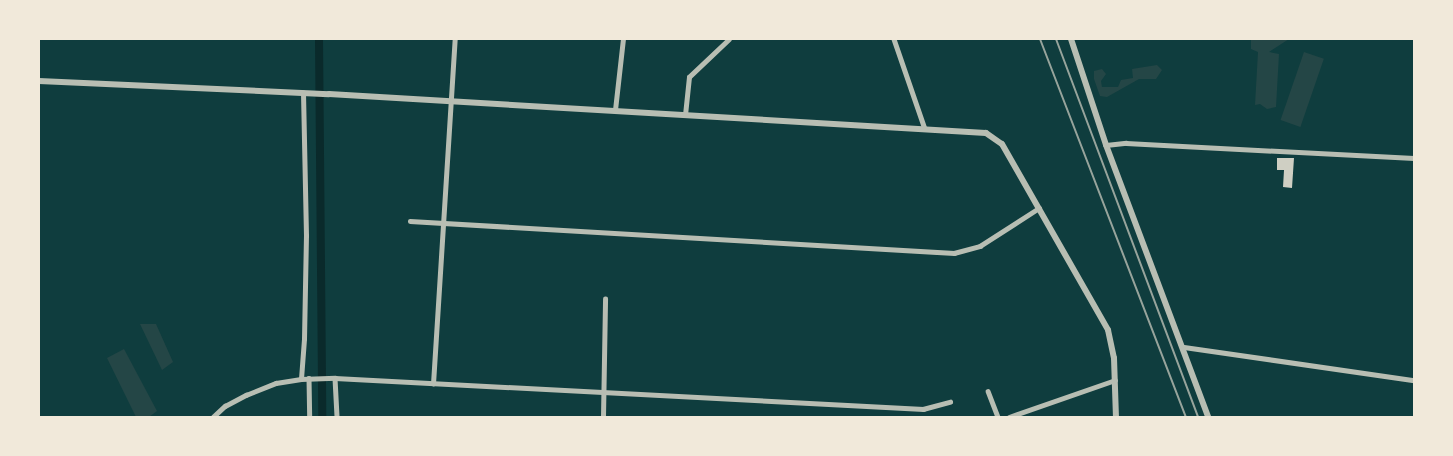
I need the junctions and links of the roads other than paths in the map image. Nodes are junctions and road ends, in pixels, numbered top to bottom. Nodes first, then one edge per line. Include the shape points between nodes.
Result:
1 (455, 39) edge
2 (623, 39) edge
3 (729, 39) edge
4 (894, 39) edge
5 (1071, 39) edge
6 (39, 81) edge
7 (303, 93) junction
8 (451, 101) junction
9 (615, 110) junction
10 (685, 114) junction
11 (925, 129) junction
12 (1106, 145) junction
13 (1414, 158) edge
14 (1039, 208) junction
15 (410, 221) dead end
16 (443, 223) junction
17 (605, 299) dead end
18 (1184, 347) junction
19 (309, 378) junction
20 (335, 378) junction
21 (301, 379) junction
22 (1115, 380) junction
23 (1414, 380) edge
24 (433, 384) junction
25 (988, 391) dead end
26 (603, 393) junction
27 (950, 402) dead end
28 (923, 409) junction
29 (213, 417) edge
30 (310, 417) edge
31 (337, 417) edge
32 (603, 417) edge
33 (922, 417) edge
34 (998, 417) edge
35 (1010, 417) edge
36 (1116, 417) edge
37 (1208, 417) edge

1 - 8 street
2 - 9 street
3 - 10 street via 689,77
4 - 11 street
5 - 12 street
6 - 7 street
7 - 8 street
7 - 21 street via 306,236
8 - 9 street
8 - 16 street
9 - 10 street
10 - 11 street
11 - 14 street via 992,135 1002,144
12 - 13 street
12 - 18 street
14 - 16 street via 980,246 954,253
14 - 22 street via 1108,330
15 - 16 street
16 - 24 street
17 - 26 street
18 - 23 street
18 - 37 street
19 - 20 street
19 - 21 street
19 - 30 street
20 - 24 street
20 - 31 street
21 - 29 street via 246,394
22 - 35 street
22 - 36 street
24 - 26 street
25 - 34 street
26 - 28 street
26 - 32 street
27 - 28 street
28 - 33 street

